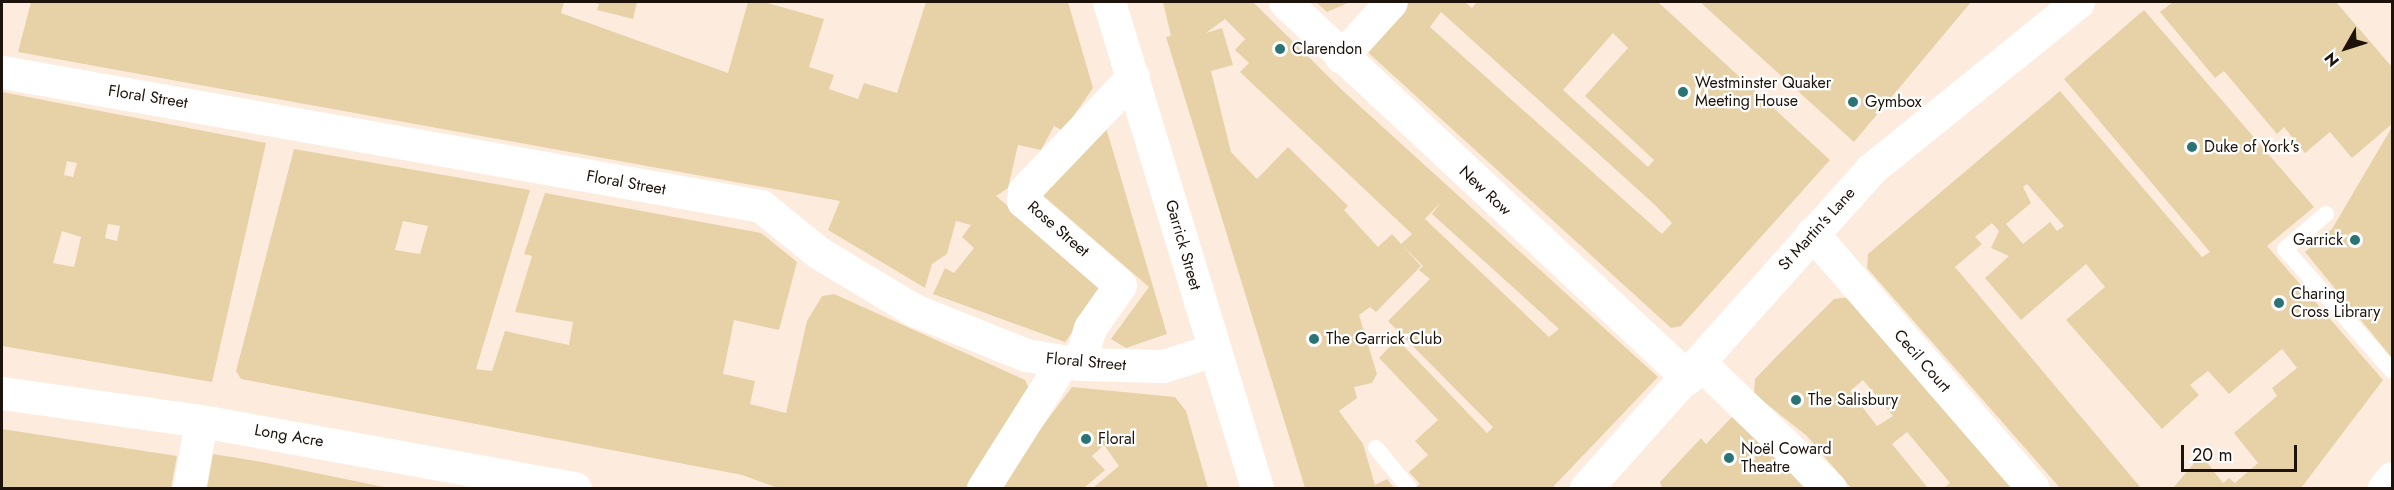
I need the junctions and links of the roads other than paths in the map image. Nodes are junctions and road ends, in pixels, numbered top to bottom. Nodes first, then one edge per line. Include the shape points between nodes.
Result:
1 (1109, 2) edge
2 (1284, 2) edge
3 (1391, 2) edge
4 (2067, 5) edge
5 (1341, 57) junction
6 (2, 72) edge
7 (1133, 77) junction
8 (2326, 214) dead end
9 (1812, 232) junction
10 (1213, 350) junction
11 (1070, 364) junction
12 (1695, 371) junction
13 (2392, 371) edge
14 (2, 393) edge
15 (201, 421) junction
16 (1376, 448) dead end
17 (2392, 478) edge
18 (507, 481) edge
19 (189, 489) edge
20 (575, 489) edge
21 (983, 489) edge
22 (1257, 489) edge
23 (1408, 489) edge
24 (1586, 489) edge
25 (1830, 489) edge
26 (2033, 489) edge
27 (2384, 489) edge

1 - 7 street, Garrick Street
2 - 5 street, New Row
3 - 5 street
4 - 9 street, St Martin's Lane via 1871,169
5 - 12 street, New Row
6 - 11 street, Floral Street via 761,206 819,253 947,328
7 - 10 street, Garrick Street
7 - 11 street, Rose Street via 1024,191 1023,201 1120,285
8 - 13 lane via 2285,249
9 - 12 street, St Martin's Lane
9 - 26 street, Cecil Court
10 - 11 street, Floral Street via 1163,366
10 - 22 street, Garrick Street
11 - 21 street, Rose Street
12 - 24 street, St Martin's Lane
12 - 25 street, New Row
14 - 15 street, Long Acre
15 - 18 street, Long Acre
15 - 19 street
16 - 23 lane
17 - 27 street
18 - 20 street, Long Acre

